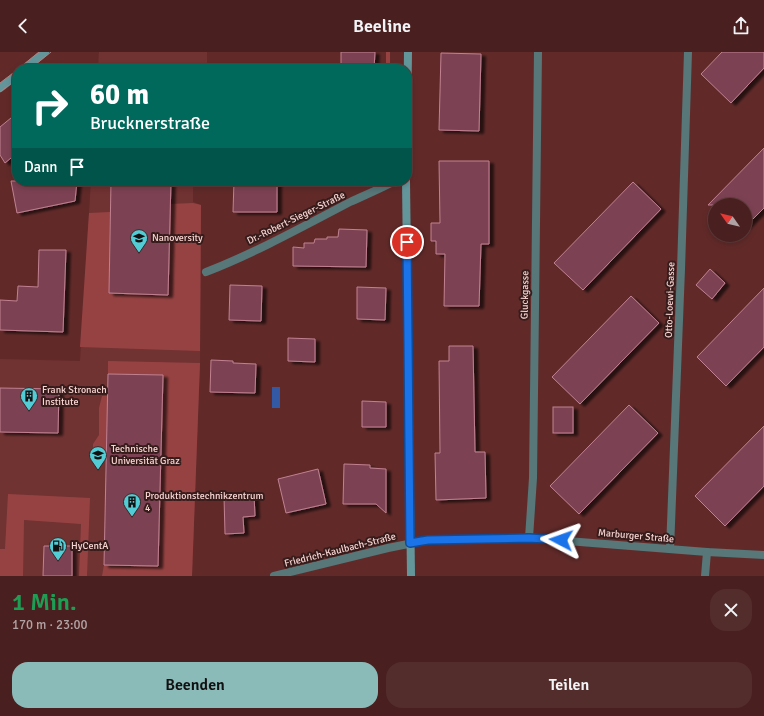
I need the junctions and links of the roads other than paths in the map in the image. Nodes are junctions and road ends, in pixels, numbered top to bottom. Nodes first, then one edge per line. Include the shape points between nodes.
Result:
1 (45, 52) edge
2 (408, 52) edge
3 (538, 52) edge
4 (688, 52) edge
5 (30, 64) edge
6 (408, 64) edge
7 (12, 79) edge
8 (0, 88) edge
9 (384, 186) edge
10 (406, 186) edge
11 (206, 272) dead end
12 (529, 538) junction
13 (410, 543) junction
14 (670, 549) junction
15 (707, 552) junction
16 (764, 555) edge
17 (274, 576) edge
18 (411, 576) edge
19 (705, 576) edge

1 - 5 main road
2 - 6 main road
3 - 12 street, Gluckgasse via 533,478
4 - 14 street, Otto-Loewi-Gasse
7 - 8 main road
9 - 11 street, Dr.-Robert-Sieger-Straße
10 - 13 main road
12 - 13 street, Marburger Straße via 428,540
12 - 14 street, Marburger Straße
13 - 17 street, Friedrich-Kaulbach-Straße
13 - 18 main road
14 - 15 street, Marburger Straße
15 - 16 street, Marburger Straße
15 - 19 street

